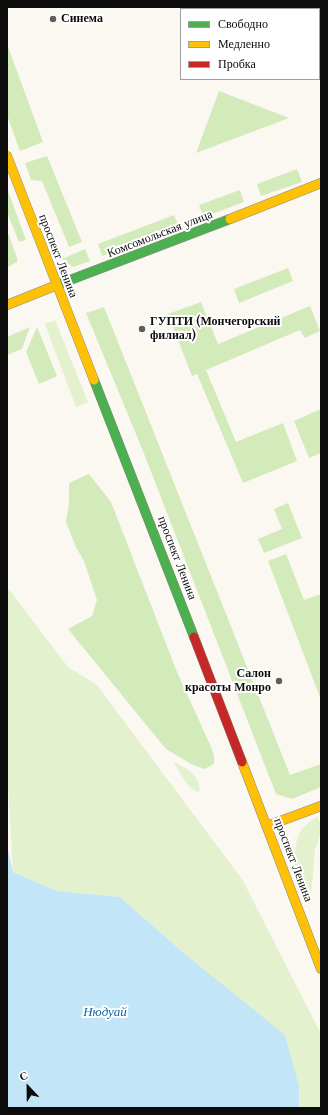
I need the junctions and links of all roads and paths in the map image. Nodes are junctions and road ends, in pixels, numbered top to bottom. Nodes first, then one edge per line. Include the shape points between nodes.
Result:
1 (7, 156) edge
2 (321, 183) edge
3 (57, 285) junction
4 (7, 305) edge
5 (321, 806) edge
6 (267, 826) junction
7 (321, 968) edge

1 - 3 main road, проспект Ленина
2 - 3 main road, Комсомольская улица
3 - 4 main road, Комсомольская улица
3 - 6 main road, проспект Ленина
5 - 6 main road
6 - 7 main road, проспект Ленина

